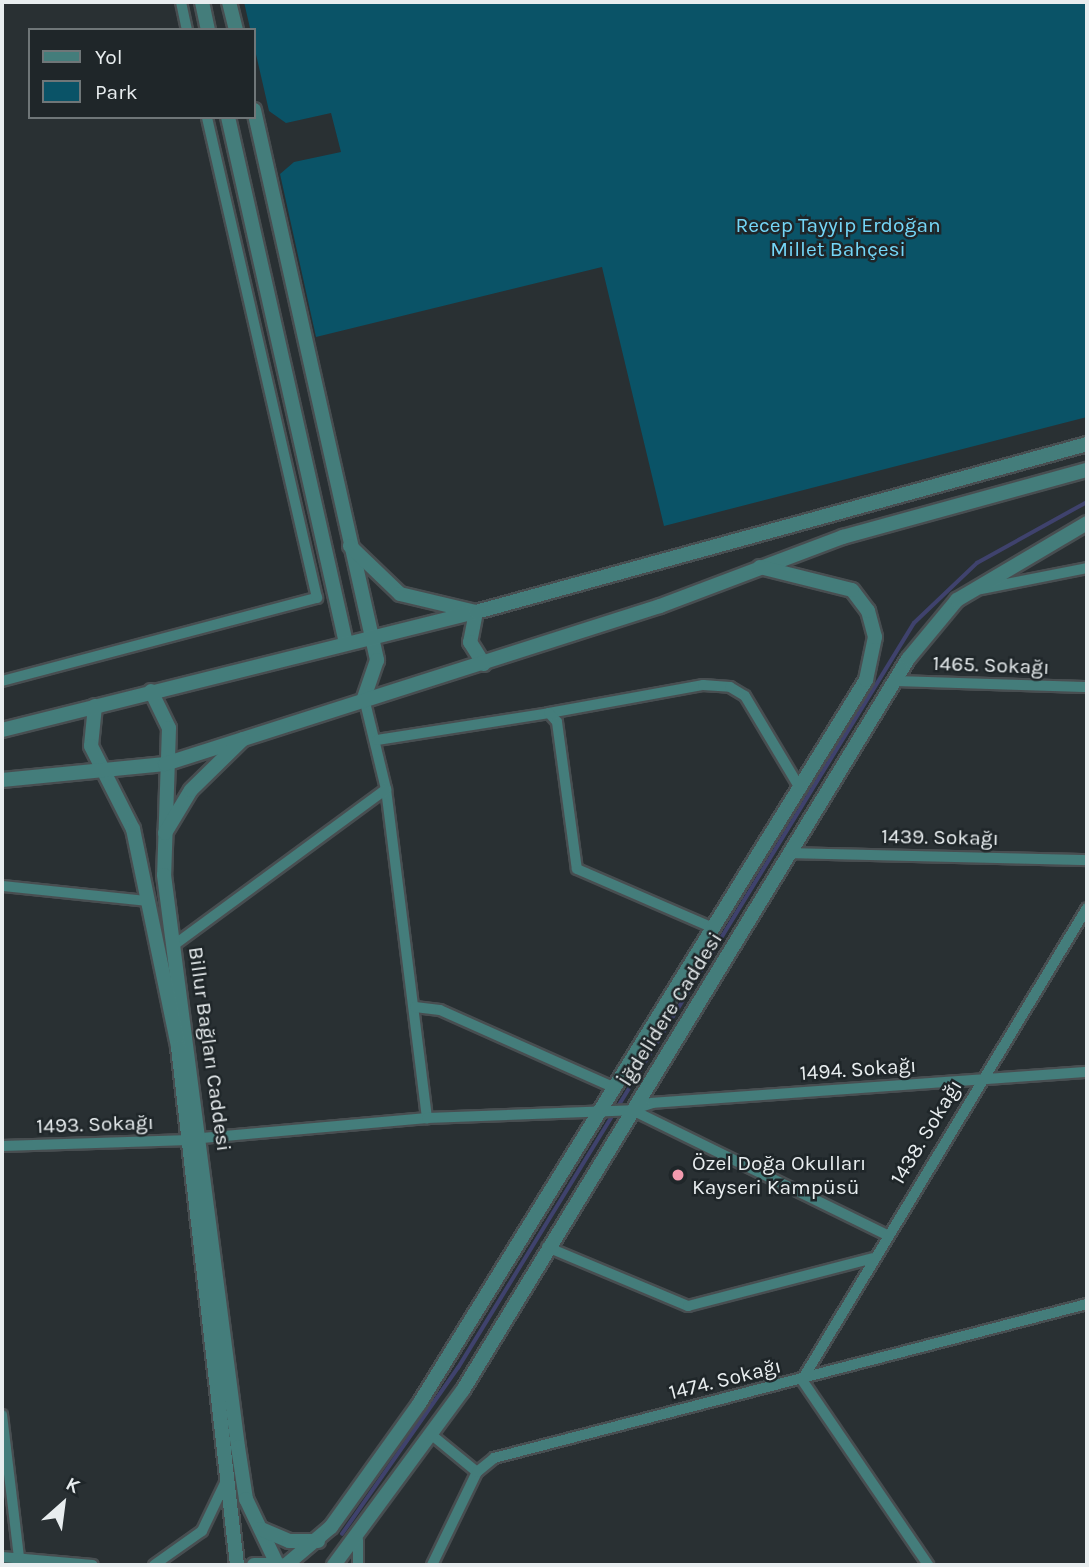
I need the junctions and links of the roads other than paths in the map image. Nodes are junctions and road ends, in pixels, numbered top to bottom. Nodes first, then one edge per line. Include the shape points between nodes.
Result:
1 (181, 2) edge
2 (202, 2) edge
3 (229, 2) edge
4 (187, 28) edge
5 (208, 28) edge
6 (236, 28) edge
7 (207, 119) edge
8 (228, 119) edge
9 (256, 119) edge
10 (1087, 444) edge
11 (1087, 470) edge
12 (1087, 523) edge
13 (350, 546) junction
14 (760, 567) junction
15 (1087, 568) edge
16 (972, 591) junction
17 (476, 612) junction
18 (369, 638) junction
19 (346, 643) junction
20 (484, 664) junction
21 (2, 681) edge
22 (893, 681) junction
23 (1087, 687) edge
24 (151, 691) junction
25 (364, 698) junction
26 (95, 706) junction
27 (549, 713) junction
28 (2, 730) edge
29 (243, 739) junction
30 (377, 740) junction
31 (165, 764) junction
32 (100, 772) junction
33 (2, 780) edge
34 (386, 789) junction
35 (801, 790) junction
36 (164, 834) junction
37 (791, 853) junction
38 (1087, 860) edge
39 (2, 886) edge
40 (148, 901) junction
41 (1087, 908) edge
42 (710, 927) junction
43 (174, 945) junction
44 (415, 1007) junction
45 (1087, 1072) edge
46 (979, 1080) junction
47 (611, 1086) junction
48 (603, 1110) junction
49 (629, 1110) junction
50 (427, 1118) junction
51 (196, 1139) junction
52 (2, 1146) edge
53 (887, 1234) junction
54 (547, 1247) junction
55 (873, 1258) junction
56 (1087, 1304) edge
57 (802, 1380) junction
58 (2, 1415) edge
59 (229, 1419) junction
60 (433, 1436) junction
61 (228, 1471) junction
62 (477, 1472) junction
63 (257, 1527) junction
64 (358, 1540) junction
65 (319, 1541) junction
66 (2, 1557) edge
67 (19, 1558) junction
68 (93, 1565) edge
69 (155, 1565) edge
70 (237, 1565) edge
71 (254, 1565) edge
72 (281, 1565) edge
73 (334, 1565) edge
74 (358, 1565) edge
75 (432, 1565) edge
76 (928, 1565) edge

1 - 4 street
2 - 5 street
3 - 6 street
7 - 21 street via 317,598
8 - 19 street
9 - 13 street
10 - 17 street
11 - 14 street via 844,537
12 - 16 street, İğdelidere Caddesi
13 - 17 street via 400,594
13 - 18 street
14 - 20 street
14 - 35 street, İğdelidere Caddesi via 852,590 868,611 875,637 866,680
15 - 16 street
16 - 22 street, İğdelidere Caddesi via 942,616
17 - 18 street
17 - 20 street via 470,642
18 - 19 street
18 - 25 street via 377,666
19 - 24 street
20 - 25 street
22 - 23 street, 1465. Sokağı
22 - 37 street, İğdelidere Caddesi
24 - 26 street
24 - 31 street, Billur Bağları Caddesi via 169,728
25 - 29 street
25 - 30 street
26 - 28 street
26 - 32 street, Billur Bağları Caddesi via 90,736
27 - 30 street
27 - 35 street via 703,685 730,687 745,695
27 - 42 street via 557,722 577,869
29 - 31 street
29 - 36 street via 191,790
30 - 34 street
31 - 32 street
31 - 36 street, Billur Bağları Caddesi
32 - 33 street
32 - 40 street, Billur Bağları Caddesi via 133,829
34 - 43 street
34 - 44 street
35 - 42 street, İğdelidere Caddesi
36 - 43 street, Billur Bağları Caddesi
37 - 38 street, 1439. Sokağı
37 - 49 street, İğdelidere Caddesi
39 - 40 street
40 - 51 street, Billur Bağları Caddesi
41 - 46 street, 1438. Sokağı
42 - 47 street, İğdelidere Caddesi
43 - 51 street, Billur Bağları Caddesi
44 - 47 street via 440,1010
44 - 50 street
45 - 46 street, 1494. Sokağı
46 - 49 street, 1494. Sokağı via 652,1103
46 - 53 street, 1438. Sokağı
47 - 48 street, İğdelidere Caddesi
48 - 49 street
48 - 50 street
48 - 65 street, İğdelidere Caddesi via 438,1375
49 - 53 street
49 - 54 street, İğdelidere Caddesi
50 - 51 street
51 - 52 street, 1493. Sokağı
51 - 59 street, Billur Bağları Caddesi
53 - 55 street, 1438. Sokağı
54 - 55 street via 688,1306
54 - 60 street, İğdelidere Caddesi
55 - 57 street, 1438. Sokağı
56 - 57 street, 1474. Sokağı
57 - 62 street, 1474. Sokağı via 516,1450
57 - 76 street
58 - 67 street
59 - 61 street
59 - 63 street via 246,1499
60 - 62 street
60 - 64 street, İğdelidere Caddesi
61 - 69 street via 202,1531
61 - 70 street
62 - 75 street
63 - 65 street via 289,1541
63 - 72 street
64 - 73 street, İğdelidere Caddesi
64 - 74 street
65 - 72 street, İğdelidere Caddesi
66 - 67 street
67 - 68 street
71 - 72 street

